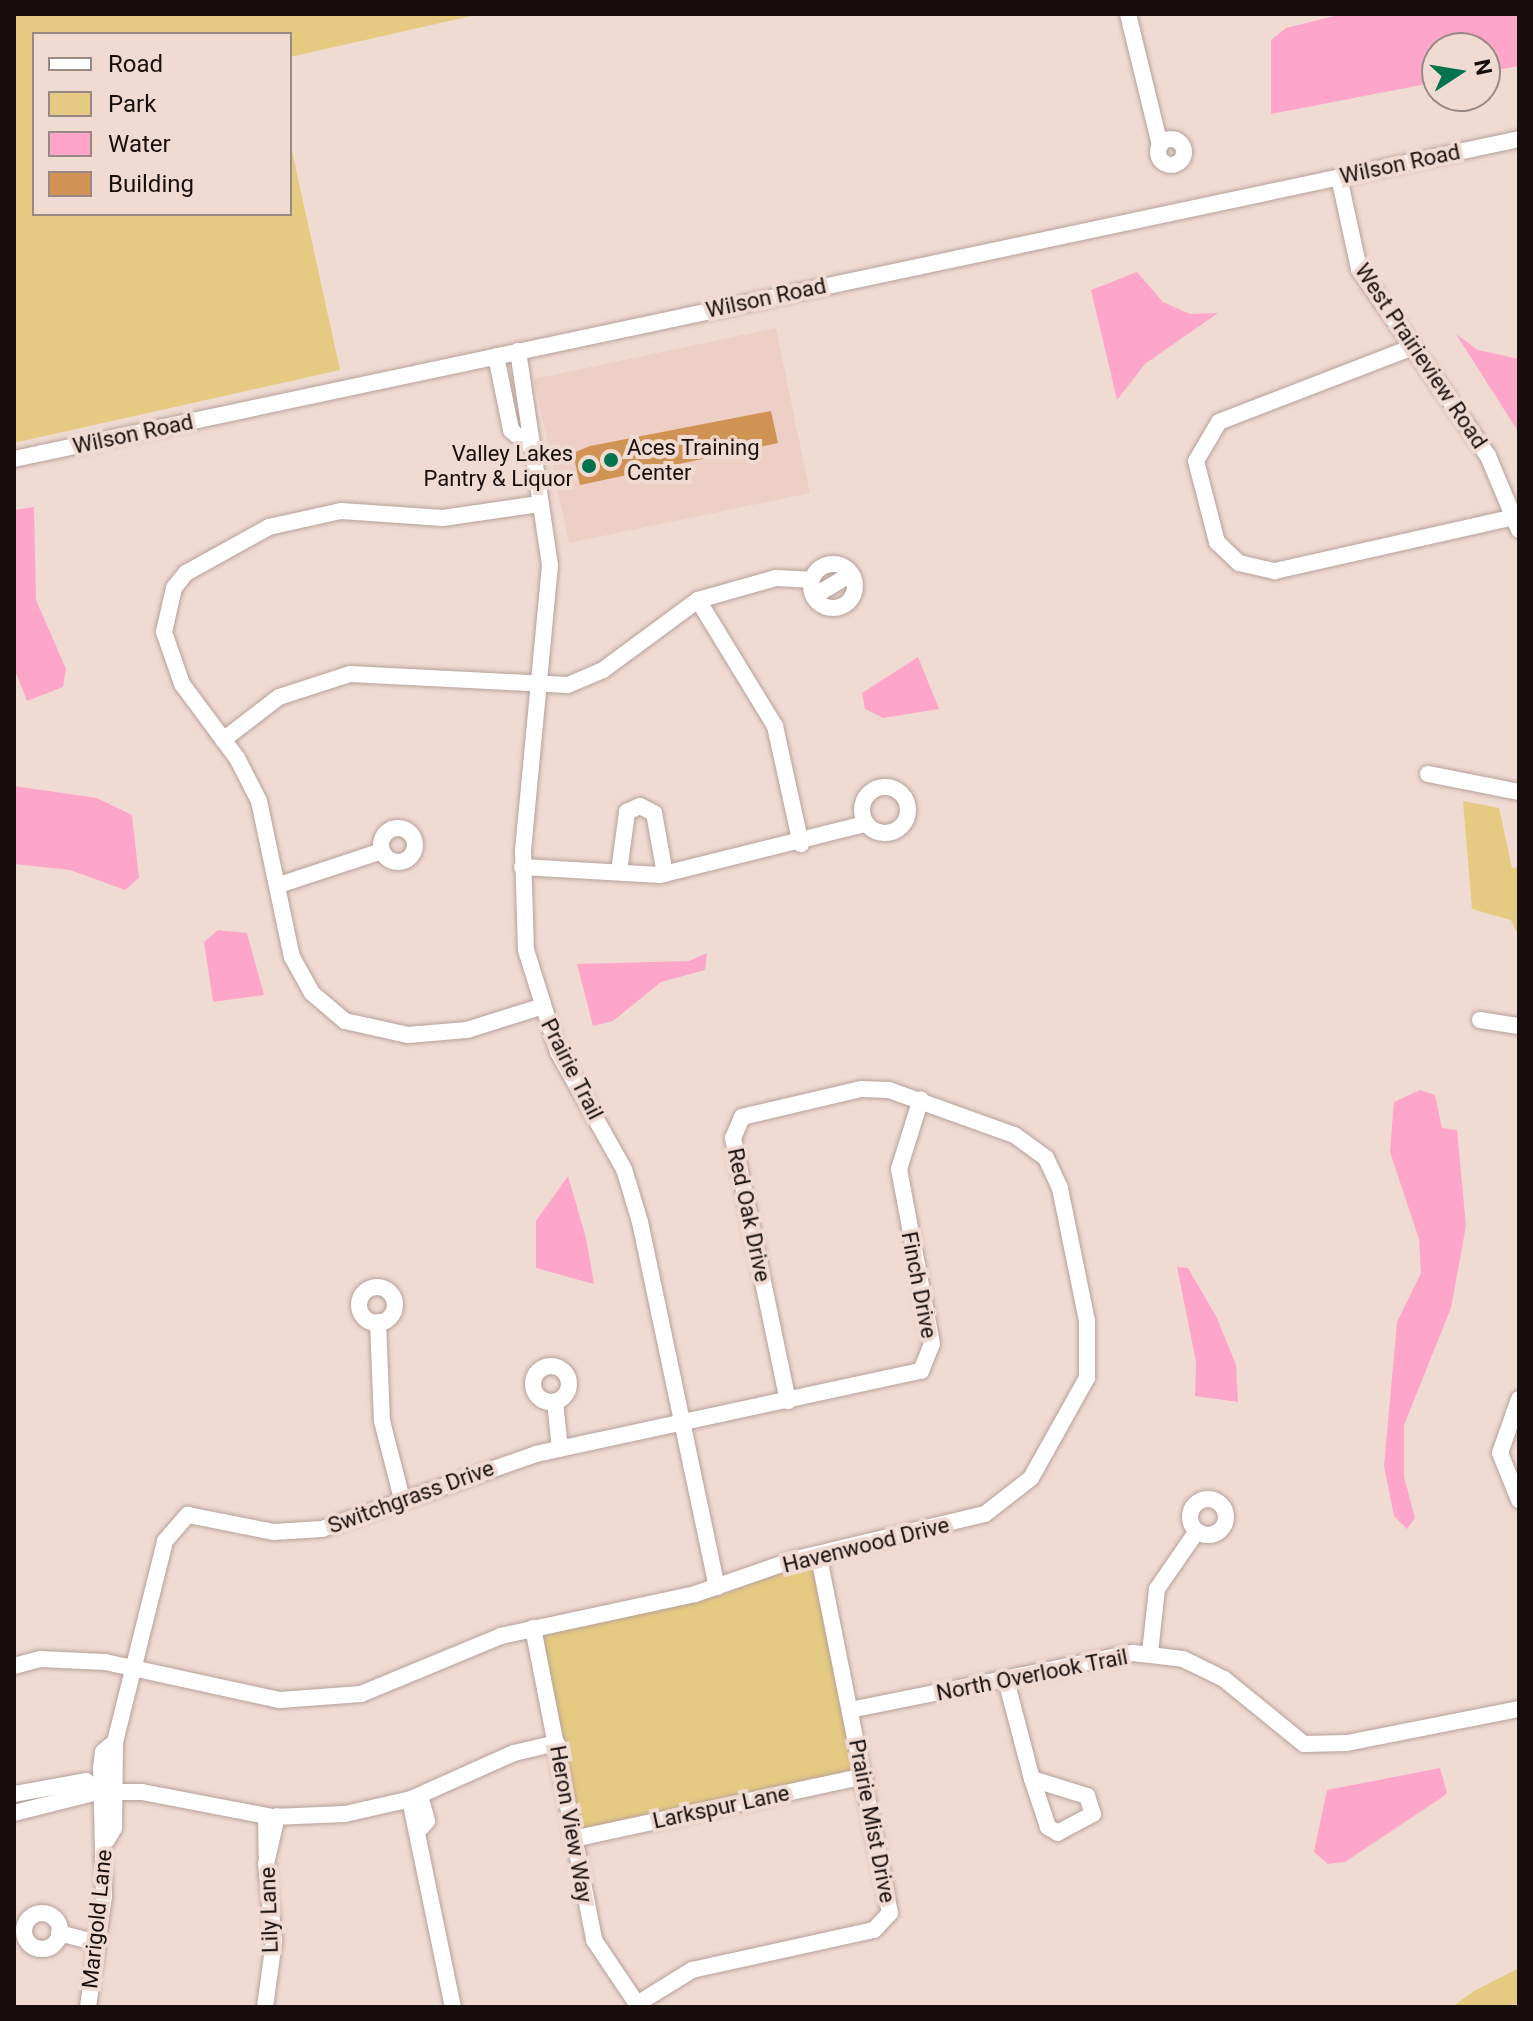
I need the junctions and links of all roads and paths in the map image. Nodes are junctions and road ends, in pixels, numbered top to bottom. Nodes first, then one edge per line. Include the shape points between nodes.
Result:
1 (1128, 14) edge
2 (1519, 139) edge
3 (1160, 145) dead end
4 (1339, 177) junction
5 (1413, 347) junction
6 (518, 351) junction
7 (496, 356) junction
8 (527, 444) junction
9 (14, 459) edge
10 (539, 504) junction
11 (1518, 521) edge
12 (812, 588) junction
13 (698, 600) junction
14 (539, 687) junction
15 (223, 740) junction
16 (1428, 774) dead end
17 (1519, 792) edge
18 (865, 824) dead end
19 (801, 844) junction
20 (382, 851) dead end
21 (522, 867) junction
22 (619, 872) junction
23 (665, 874) junction
24 (279, 885) junction
25 (540, 1007) junction
26 (1480, 1020) dead end
27 (1519, 1026) edge
28 (921, 1099) junction
29 (378, 1322) dead end
30 (1519, 1399) edge
31 (788, 1401) junction
32 (555, 1402) dead end
33 (682, 1423) junction
34 (560, 1449) junction
35 (402, 1499) junction
36 (1519, 1500) edge
37 (1197, 1531) dead end
38 (818, 1554) junction
39 (717, 1587) junction
40 (533, 1628) junction
41 (1150, 1653) junction
42 (14, 1666) edge
43 (134, 1669) junction
44 (1006, 1680) junction
45 (1519, 1709) edge
46 (850, 1710) junction
47 (115, 1742) joint
48 (557, 1743) junction
49 (864, 1776) junction
50 (1032, 1779) dead end
51 (97, 1791) junction
52 (14, 1794) edge
53 (415, 1798) junction
54 (14, 1813) edge
55 (272, 1816) junction
56 (578, 1838) junction
57 (59, 1933) dead end
58 (98, 1943) junction
59 (638, 2006) edge
60 (88, 2007) edge
61 (265, 2007) edge
62 (453, 2007) edge

1 - 3 street
2 - 4 street, Wilson Road
4 - 5 street, West Prairieview Road via 1359,269
4 - 6 street, Wilson Road
5 - 11 street, West Prairieview Road via 1488,456
5 - 11 street via 1233,413 1210,431 1196,461 1197,478 1217,542 1239,563 1275,571
6 - 7 street, Wilson Road
6 - 8 street, Prairie Trail via 533,426
7 - 8 street via 511,430
7 - 9 street, Wilson Road
8 - 10 street, Prairie Trail
10 - 14 street, Prairie Trail via 550,565
10 - 15 street via 443,518 341,511 269,527 194,566 174,588 165,641 182,684
12 - 12 street via 829,563 851,574 855,590 843,607 830,608
12 - 13 street via 776,578
13 - 14 street via 588,678
13 - 19 street via 775,726
14 - 15 street via 350,674 279,697
14 - 21 street, Prairie Trail
15 - 24 street via 259,801
16 - 17 street
18 - 19 street
19 - 23 street
20 - 24 street via 331,873
21 - 22 street
21 - 25 street, Prairie Trail via 526,950
22 - 23 street
22 - 23 street via 627,812 640,806 654,813
24 - 25 street via 299,974 345,1021 373,1031 440,1033
25 - 33 street, Prairie Trail via 624,1169
26 - 27 street
28 - 31 street, Finch Drive via 900,1187 932,1344 928,1363 914,1375
28 - 31 street, Red Oak Drive via 861,1089 754,1110 736,1127
28 - 38 street, Havenwood Drive via 1014,1135 1054,1171 1087,1321 1087,1378 1069,1420 1017,1494 965,1521
29 - 35 street via 382,1421
30 - 36 street via 1500,1453
31 - 33 street, Finch Drive
32 - 34 street
33 - 34 street, Switchgrass Drive
33 - 39 street, Prairie Trail
34 - 35 street, Switchgrass Drive
35 - 43 street, Switchgrass Drive via 300,1532 198,1515 179,1520 165,1541
37 - 41 street via 1157,1589
38 - 39 street, Havenwood Drive
38 - 46 street, Prairie Mist Drive
39 - 40 street, Havenwood Drive
40 - 43 street, Havenwood Drive via 361,1694 306,1701 245,1696
40 - 48 street, Heron View Way
41 - 44 street, North Overlook Trail
41 - 45 street, North Overlook Trail via 1183,1659 1224,1679 1304,1744 1347,1743
42 - 43 street, Havenwood Drive via 65,1658
43 - 47 street, Switchgrass Drive
44 - 46 street, North Overlook Trail
44 - 50 street
46 - 49 street, Prairie Mist Drive
47 - 51 street, Marigold Lane via 103,1752
48 - 53 street via 514,1753
48 - 56 street, Heron View Way
49 - 56 street, Larkspur Lane
49 - 59 street, Prairie Mist Drive via 891,1901 885,1922 874,1930 692,1970
51 - 52 street
51 - 54 street
51 - 55 street
51 - 58 street, Marigold Lane via 99,1828 107,1840
53 - 55 street via 345,1814
53 - 62 street via 427,1821 421,1828 436,1951
55 - 61 street, Lily Lane via 267,1855 274,1941
56 - 59 street, Heron View Way via 594,1940
57 - 58 street
58 - 60 street, Marigold Lane

